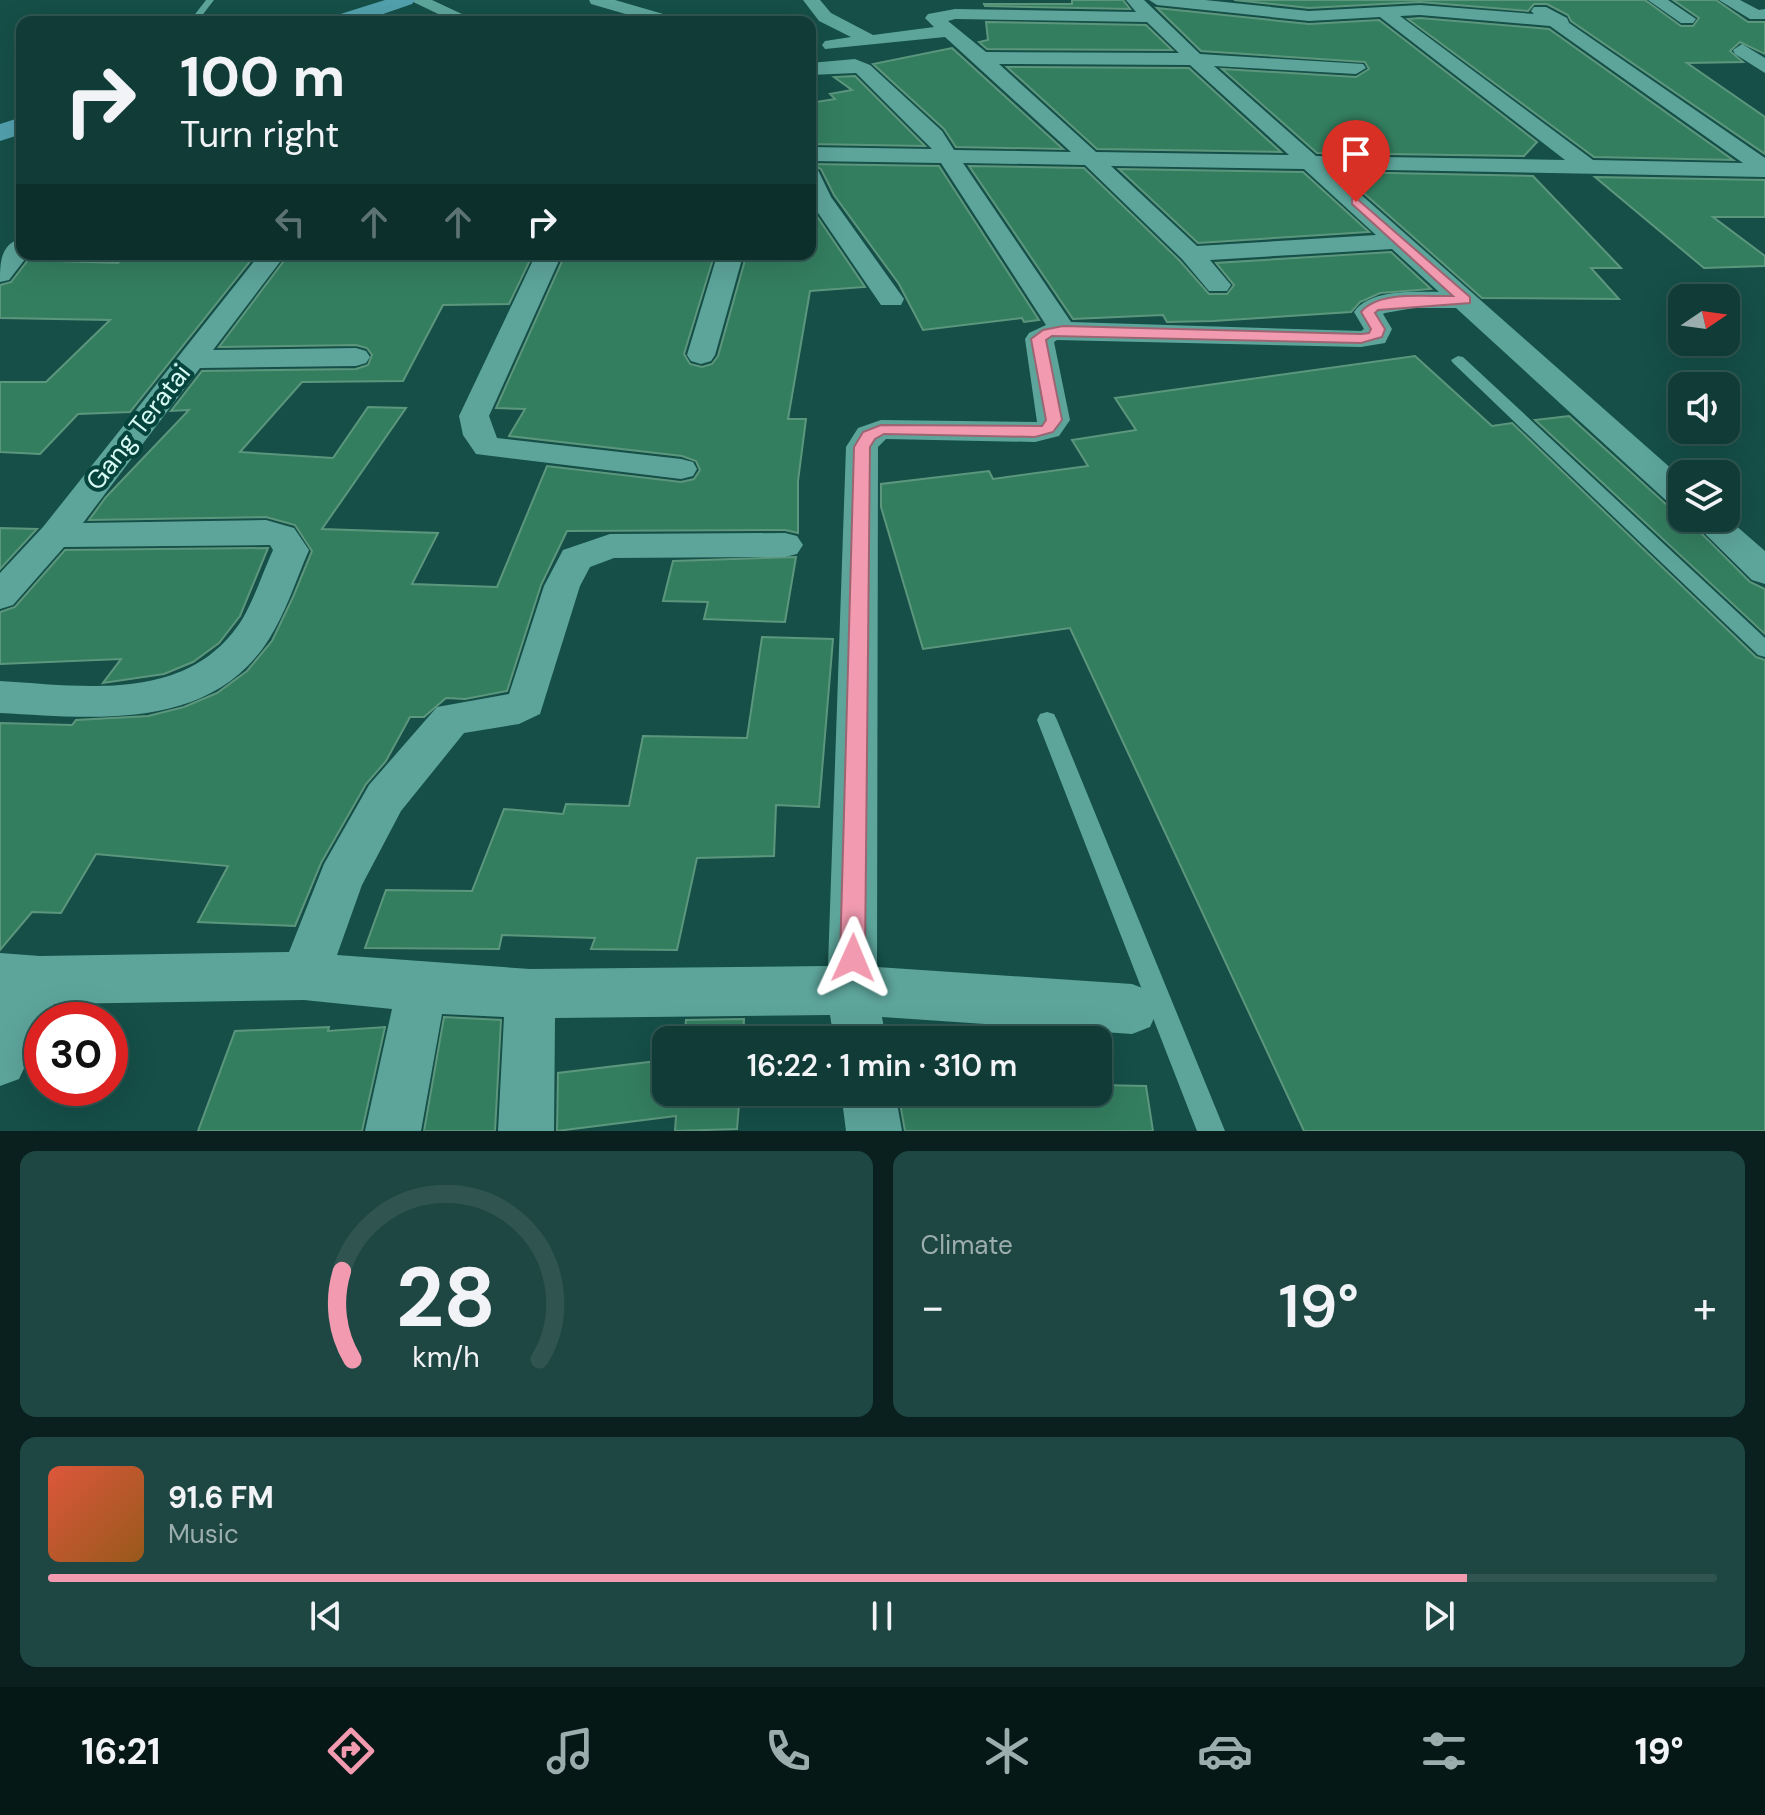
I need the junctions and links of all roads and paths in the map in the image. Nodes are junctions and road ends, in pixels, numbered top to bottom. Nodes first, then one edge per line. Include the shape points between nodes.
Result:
1 (210, 0) edge
2 (417, 0) edge
3 (597, 0) edge
4 (811, 0) edge
5 (1134, 0) edge
6 (1522, 0) edge
7 (1656, 0) edge
8 (1727, 0) edge
9 (392, 1) edge
10 (1155, 8) edge
11 (1381, 10) junction
12 (1765, 14) edge
13 (198, 16) edge
14 (354, 16) edge
15 (456, 16) edge
16 (651, 16) edge
17 (1687, 19) dead end
18 (1561, 22) junction
19 (947, 31) junction
20 (870, 40) junction
21 (831, 45) dead end
22 (1742, 50) dead end
23 (980, 58) junction
24 (1195, 59) junction
25 (1765, 67) edge
26 (816, 68) edge
27 (1356, 68) dead end
28 (816, 154) edge
29 (946, 155) junction
30 (1089, 158) junction
31 (1312, 162) junction
32 (1588, 167) junction
33 (1765, 169) edge
34 (816, 189) edge
35 (1399, 241) junction
36 (16, 254) edge
37 (1191, 254) junction
38 (268, 260) edge
39 (546, 260) edge
40 (729, 260) edge
41 (0, 274) edge
42 (1218, 285) dead end
43 (891, 299) dead end
44 (1465, 300) junction
45 (1063, 330) junction
46 (701, 355) dead end
47 (356, 357) dead end
48 (191, 359) junction
49 (1458, 360) dead end
50 (681, 469) dead end
51 (1668, 483) edge
52 (1722, 532) edge
53 (55, 535) junction
54 (785, 545) dead end
55 (1765, 571) edge
56 (0, 596) edge
57 (1765, 650) edge
58 (0, 697) edge
59 (1047, 720) dead end
60 (304, 976) junction
61 (20, 978) edge
62 (422, 988) junction
63 (852, 990) junction
64 (530, 994) junction
65 (1132, 1009) dead end
66 (858, 1026) edge
67 (0, 1060) edge
68 (870, 1106) edge
69 (393, 1131) edge
70 (526, 1131) edge
71 (874, 1131) edge
72 (1211, 1131) edge

1 - 13 lane
2 - 15 street
3 - 16 street
4 - 20 street via 825,17
5 - 10 street
6 - 18 street
7 - 17 street
8 - 12 street via 1756,15
9 - 14 street
10 - 11 street via 1309,16
10 - 19 street via 934,18
10 - 24 street
11 - 18 street
11 - 32 street
18 - 33 street
19 - 20 street
19 - 23 street
20 - 21 street
22 - 25 street
23 - 24 street
23 - 30 street
24 - 27 street
24 - 31 street
26 - 29 street via 863,69 934,136
28 - 29 street
29 - 30 street
29 - 45 street
30 - 31 street
30 - 37 street
31 - 32 street
31 - 35 street
32 - 33 street
34 - 43 street
35 - 37 street
35 - 44 street
36 - 41 street
37 - 42 street
38 - 48 street, Gang Teratai
39 - 50 street via 474,416 479,435 487,447
40 - 46 street
44 - 45 street via 1373,307 1368,312 1378,329 1375,337 1361,339
44 - 51 street
45 - 63 street via 1039,339 1054,420 1048,429 881,429 862,447
47 - 48 street
48 - 53 street, Gang Teratai
49 - 57 lane
52 - 55 street
53 - 56 street, Gang Teratai
53 - 58 street via 266,532 282,536 291,550 250,637 216,669 173,694 103,704
54 - 60 street via 610,546 576,559 562,586 526,703 452,719 440,729 385,798 341,879
59 - 72 lane
60 - 61 street
60 - 62 street
61 - 67 street
62 - 64 street
62 - 69 street
63 - 64 street
63 - 65 street
63 - 66 street
64 - 70 street
68 - 71 street

